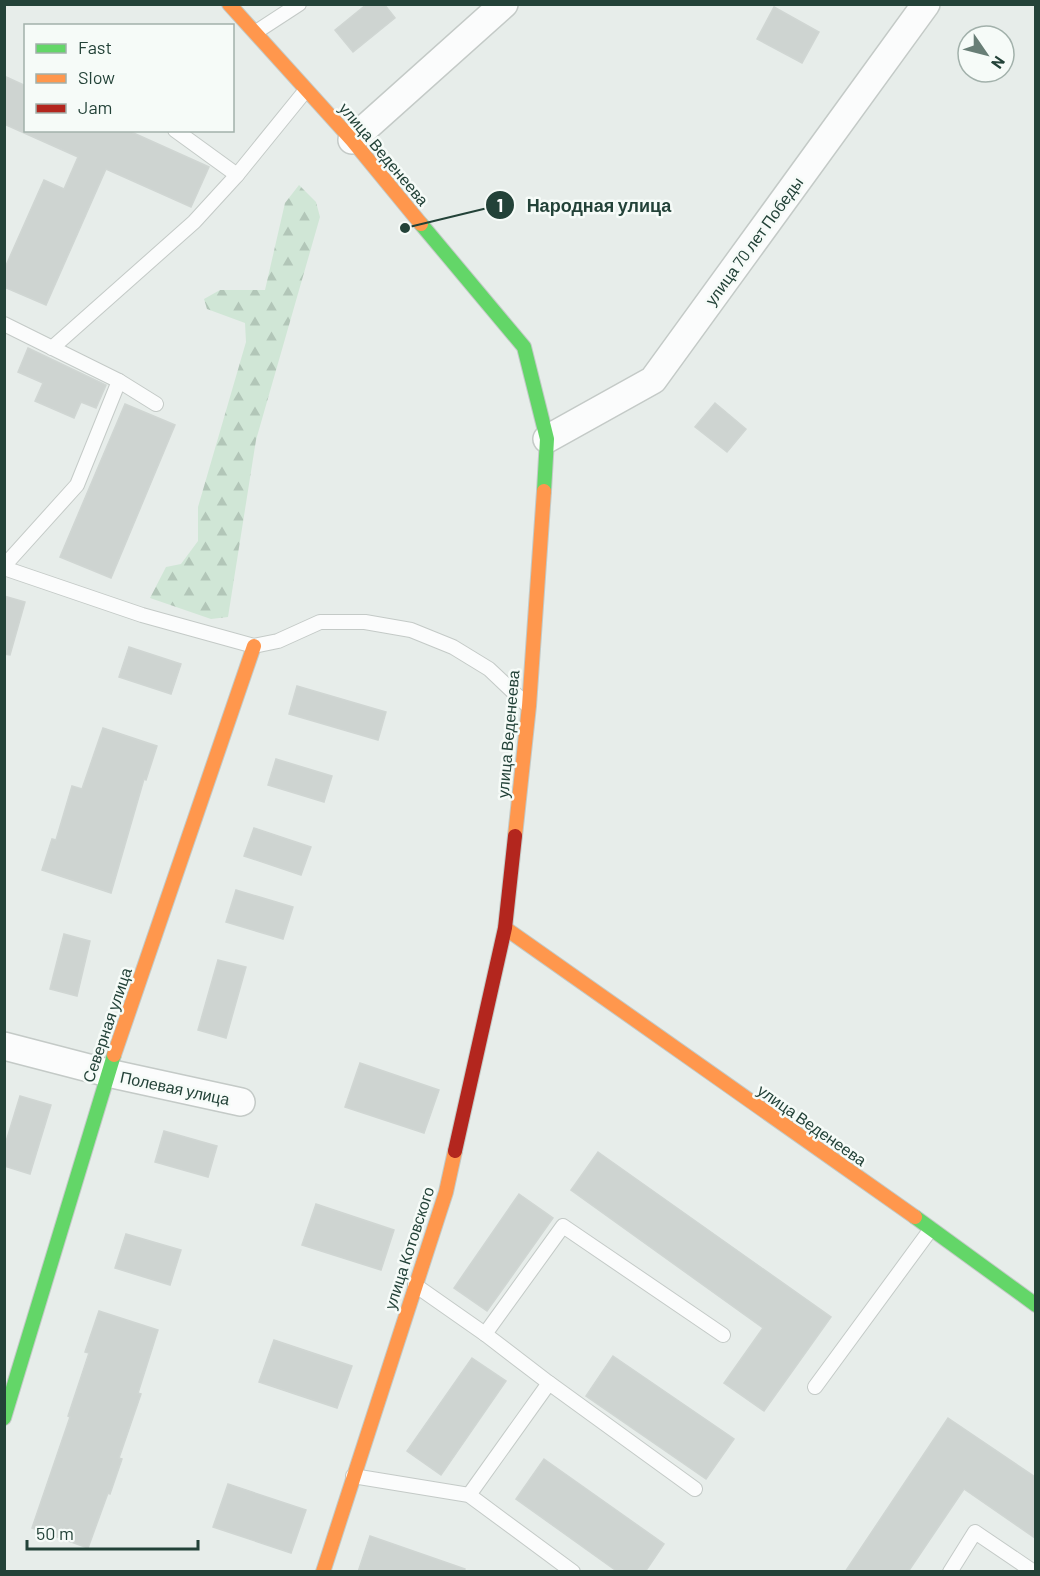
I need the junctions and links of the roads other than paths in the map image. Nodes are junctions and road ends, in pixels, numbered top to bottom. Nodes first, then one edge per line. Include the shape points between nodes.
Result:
1 (229, 4) edge
2 (299, 4) edge
3 (504, 4) edge
4 (926, 4) edge
5 (254, 33) junction
6 (306, 90) junction
7 (178, 132) edge
8 (352, 140) junction
9 (237, 175) junction
10 (4, 324) edge
11 (52, 348) junction
12 (119, 381) junction
13 (156, 404) dead end
14 (547, 439) junction
15 (4, 567) edge
16 (254, 646) junction
17 (529, 706) junction
18 (505, 928) junction
19 (4, 1046) edge
20 (108, 1074) junction
21 (241, 1102) dead end
22 (930, 1229) junction
23 (414, 1285) junction
24 (1035, 1305) edge
25 (485, 1334) junction
26 (723, 1335) dead end
27 (549, 1383) junction
28 (815, 1387) dead end
29 (4, 1418) edge
30 (353, 1476) junction
31 (694, 1489) dead end
32 (469, 1495) junction
33 (322, 1572) edge
34 (573, 1572) edge
35 (950, 1572) edge
36 (1034, 1572) edge

1 - 5 main road, улица Веденеева
2 - 5 lane
3 - 8 street
4 - 14 street, улица 70 лет Победы via 653,380
5 - 6 main road, улица Веденеева
6 - 8 main road, улица Веденеева
6 - 9 lane
7 - 9 lane
8 - 14 main road, улица Веденеева via 524,346
9 - 11 lane via 194,222
10 - 11 lane
11 - 12 lane
12 - 13 lane
12 - 15 lane via 77,485
14 - 17 main road, улица Веденеева
15 - 16 lane via 142,615
16 - 17 lane via 278,641 320,622 365,622 411,630 453,647 489,669
16 - 20 main road, Северная улица
17 - 18 main road, улица Веденеева
18 - 22 main road, улица Веденеева
18 - 23 main road, улица Котовского via 446,1192
19 - 20 street, Полевая улица
20 - 21 street, Полевая улица
20 - 29 main road, Северная улица
22 - 24 main road, улица Веденеева
22 - 28 lane
23 - 25 lane
23 - 30 main road, улица Котовского
25 - 26 lane via 563,1226
25 - 27 lane
27 - 31 lane
27 - 32 lane
30 - 32 lane
30 - 33 main road, улица Котовского
32 - 34 lane
35 - 36 lane via 975,1532

